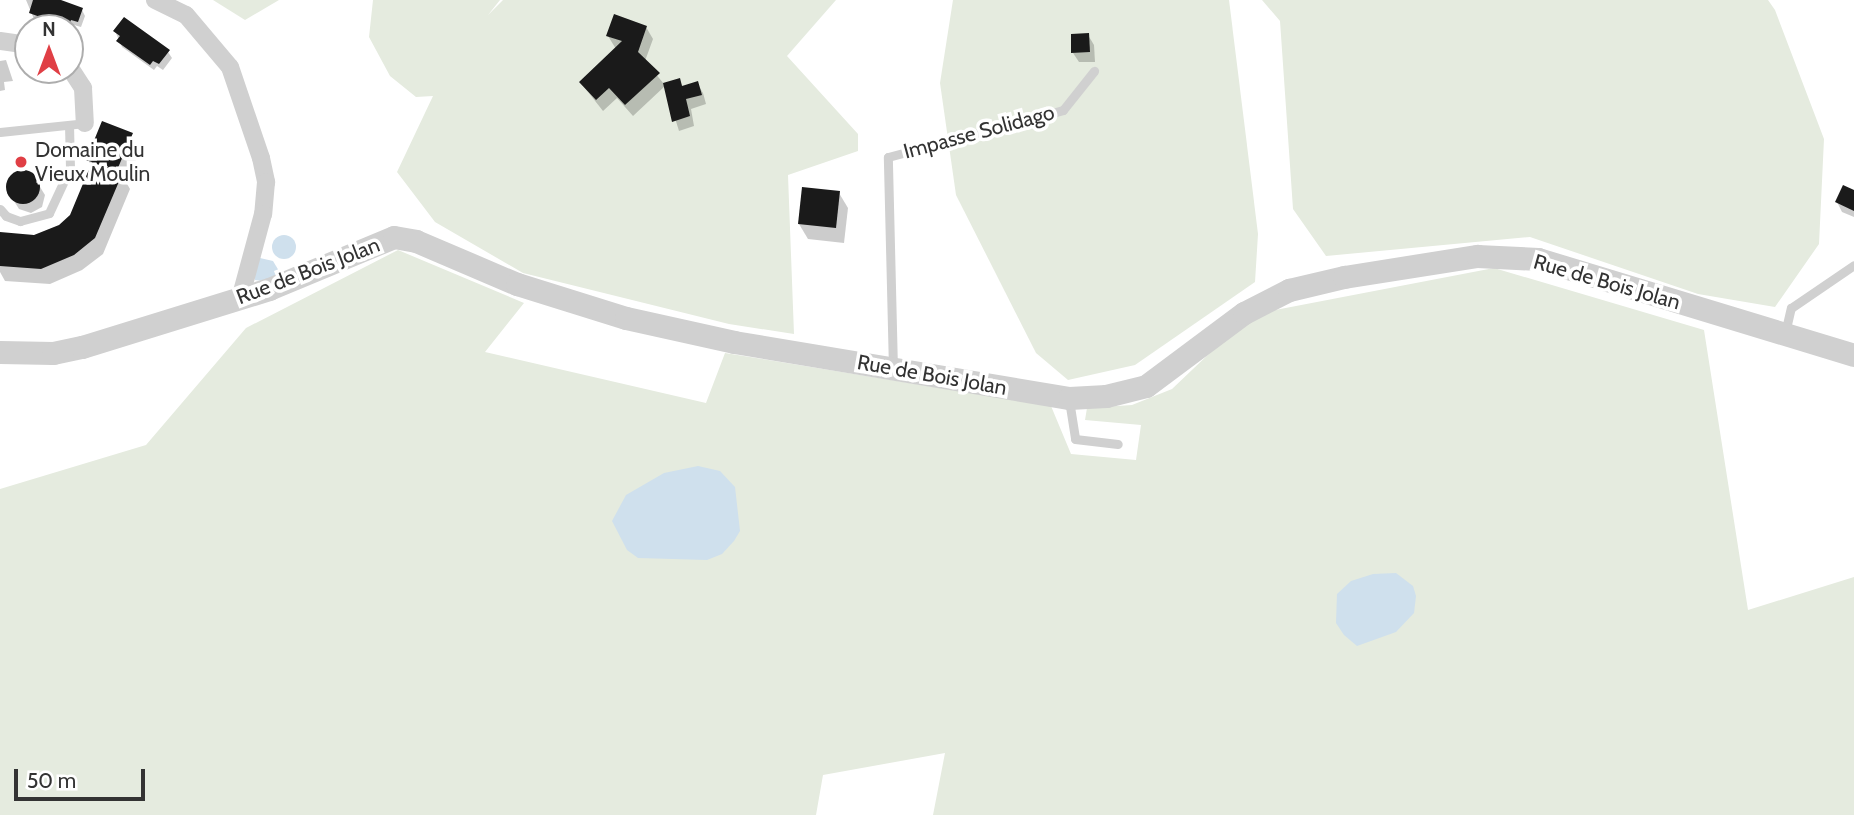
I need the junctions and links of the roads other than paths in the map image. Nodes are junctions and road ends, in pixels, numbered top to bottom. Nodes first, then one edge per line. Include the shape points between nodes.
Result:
1 (155, 0) edge
2 (1094, 71) dead end
3 (80, 84) edge
4 (77, 124) junction
5 (0, 132) edge
6 (0, 209) edge
7 (1854, 265) edge
8 (240, 299) junction
9 (1785, 332) junction
10 (0, 352) edge
11 (1854, 355) edge
12 (893, 369) junction
13 (1069, 398) junction
14 (1118, 444) dead end

1 - 8 street via 186,15 230,66 261,158 266,182 263,214
2 - 12 lane, Impasse Solidago via 1063,110 888,157
3 - 4 street
4 - 5 lane
4 - 6 lane via 70,168 49,213 20,221
7 - 9 lane via 1791,308
8 - 10 street, Rue de Bois Jolan via 82,347 52,353
8 - 12 street, Rue de Bois Jolan via 394,237 416,241 517,284 626,318
9 - 11 street, Rue de Bois Jolan
9 - 13 street, Rue de Bois Jolan via 1538,259 1477,256 1345,276 1289,290 1244,313 1146,386 1106,397
12 - 13 street, Rue de Bois Jolan
13 - 14 lane via 1075,439

